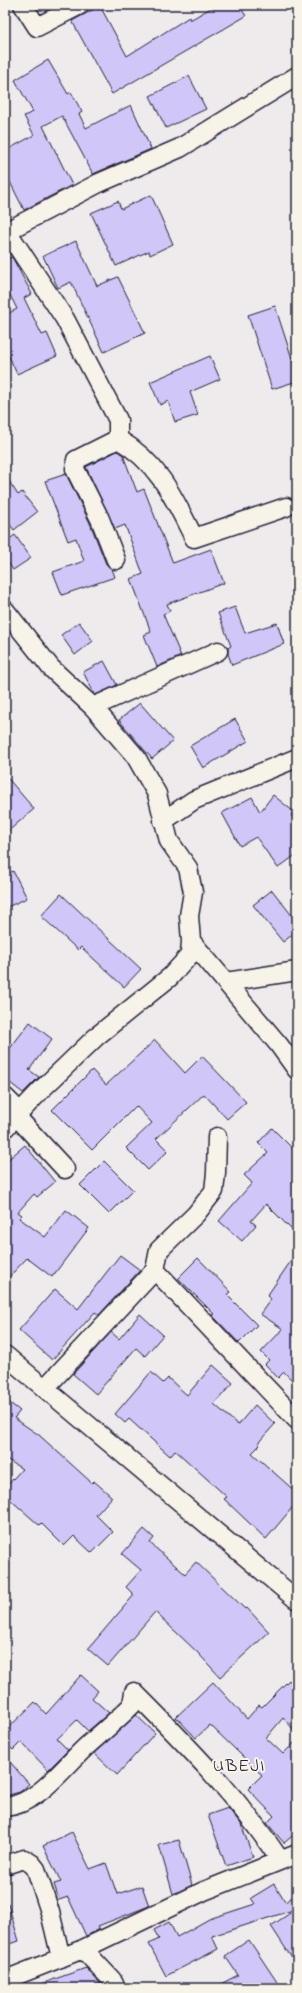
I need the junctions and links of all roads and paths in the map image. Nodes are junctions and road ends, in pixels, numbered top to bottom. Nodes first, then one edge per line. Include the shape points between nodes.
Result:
1 (23, 5) edge
2 (80, 5) edge
3 (297, 76) edge
4 (6, 232) edge
5 (118, 439) junction
6 (286, 507) dead end
7 (116, 560) dead end
8 (5, 610) edge
9 (218, 651) dead end
10 (93, 707) junction
11 (297, 758) edge
12 (163, 821) junction
13 (191, 941) junction
14 (297, 971) edge
15 (226, 982) junction
16 (297, 1070) edge
17 (5, 1098) edge
18 (14, 1119) edge
19 (217, 1137) dead end
20 (65, 1169) dead end
21 (155, 1270) junction
22 (8, 1362) edge
23 (45, 1388) junction
24 (297, 1420) edge
25 (297, 1600) edge
26 (5, 1807) edge
27 (297, 1854) edge
28 (280, 1860) junction
29 (5, 1865) edge
30 (83, 1949) junction
31 (61, 1958) junction
32 (5, 1980) edge
33 (116, 1988) edge

1 - 2 street via 37,27
3 - 4 street via 180,148 98,183
4 - 5 street via 65,318 118,420
5 - 6 street via 135,448 169,488 194,538
5 - 7 street via 76,460 75,469
8 - 10 street via 51,668
9 - 10 street
10 - 12 street via 136,757 157,794
11 - 12 street via 194,800
12 - 13 street via 169,841 188,868 193,892 189,916
13 - 15 street
13 - 18 street via 190,955 170,977 97,1036
14 - 15 street
15 - 16 street
17 - 18 street
18 - 20 street
19 - 21 street via 214,1191 196,1214 159,1250
21 - 23 street
21 - 24 street
22 - 23 street
23 - 25 street
26 - 28 street via 15,1806 33,1796 55,1777 132,1705 134,1692 183,1740 232,1796
27 - 28 street
28 - 30 street via 204,1892
29 - 31 street via 24,1859 36,1870
30 - 31 street
30 - 33 street via 112,1980
31 - 32 street

